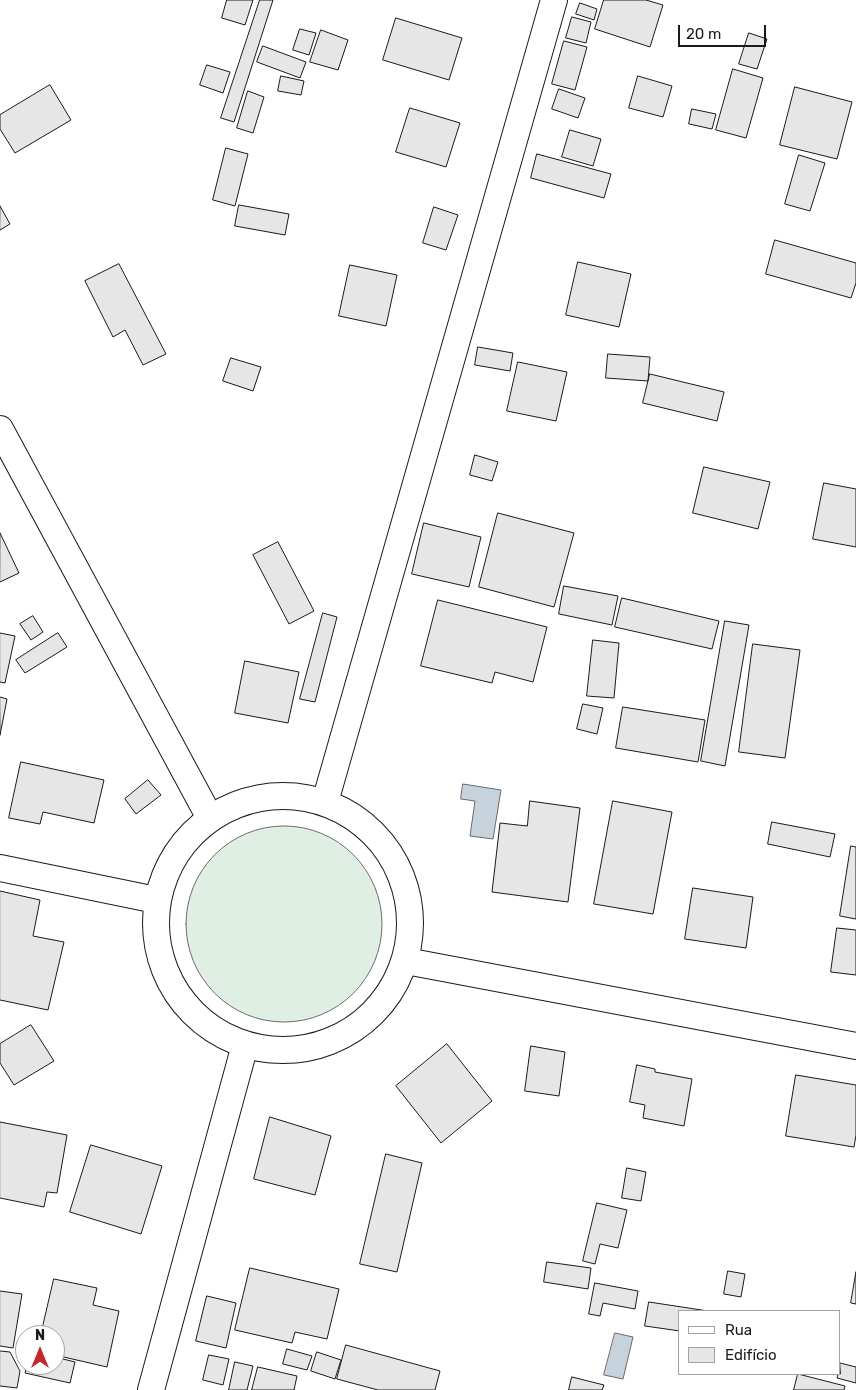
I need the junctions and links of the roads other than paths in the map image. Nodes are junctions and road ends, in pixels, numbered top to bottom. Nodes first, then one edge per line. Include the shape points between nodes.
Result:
1 (554, 0) edge
2 (0, 429) edge
3 (325, 802) junction
4 (210, 818) junction
5 (0, 868) edge
6 (156, 900) junction
7 (406, 961) junction
8 (245, 1045) junction
9 (856, 1046) edge
10 (151, 1390) edge

1 - 3 street
2 - 4 street
3 - 4 street via 286,795 246,800
3 - 7 street via 368,826 398,865 411,912
4 - 6 street via 185,840 166,868
5 - 6 street
6 - 8 street via 156,946 173,989 204,1023
7 - 8 street via 382,1004 343,1036 295,1050
7 - 9 street
8 - 10 street

